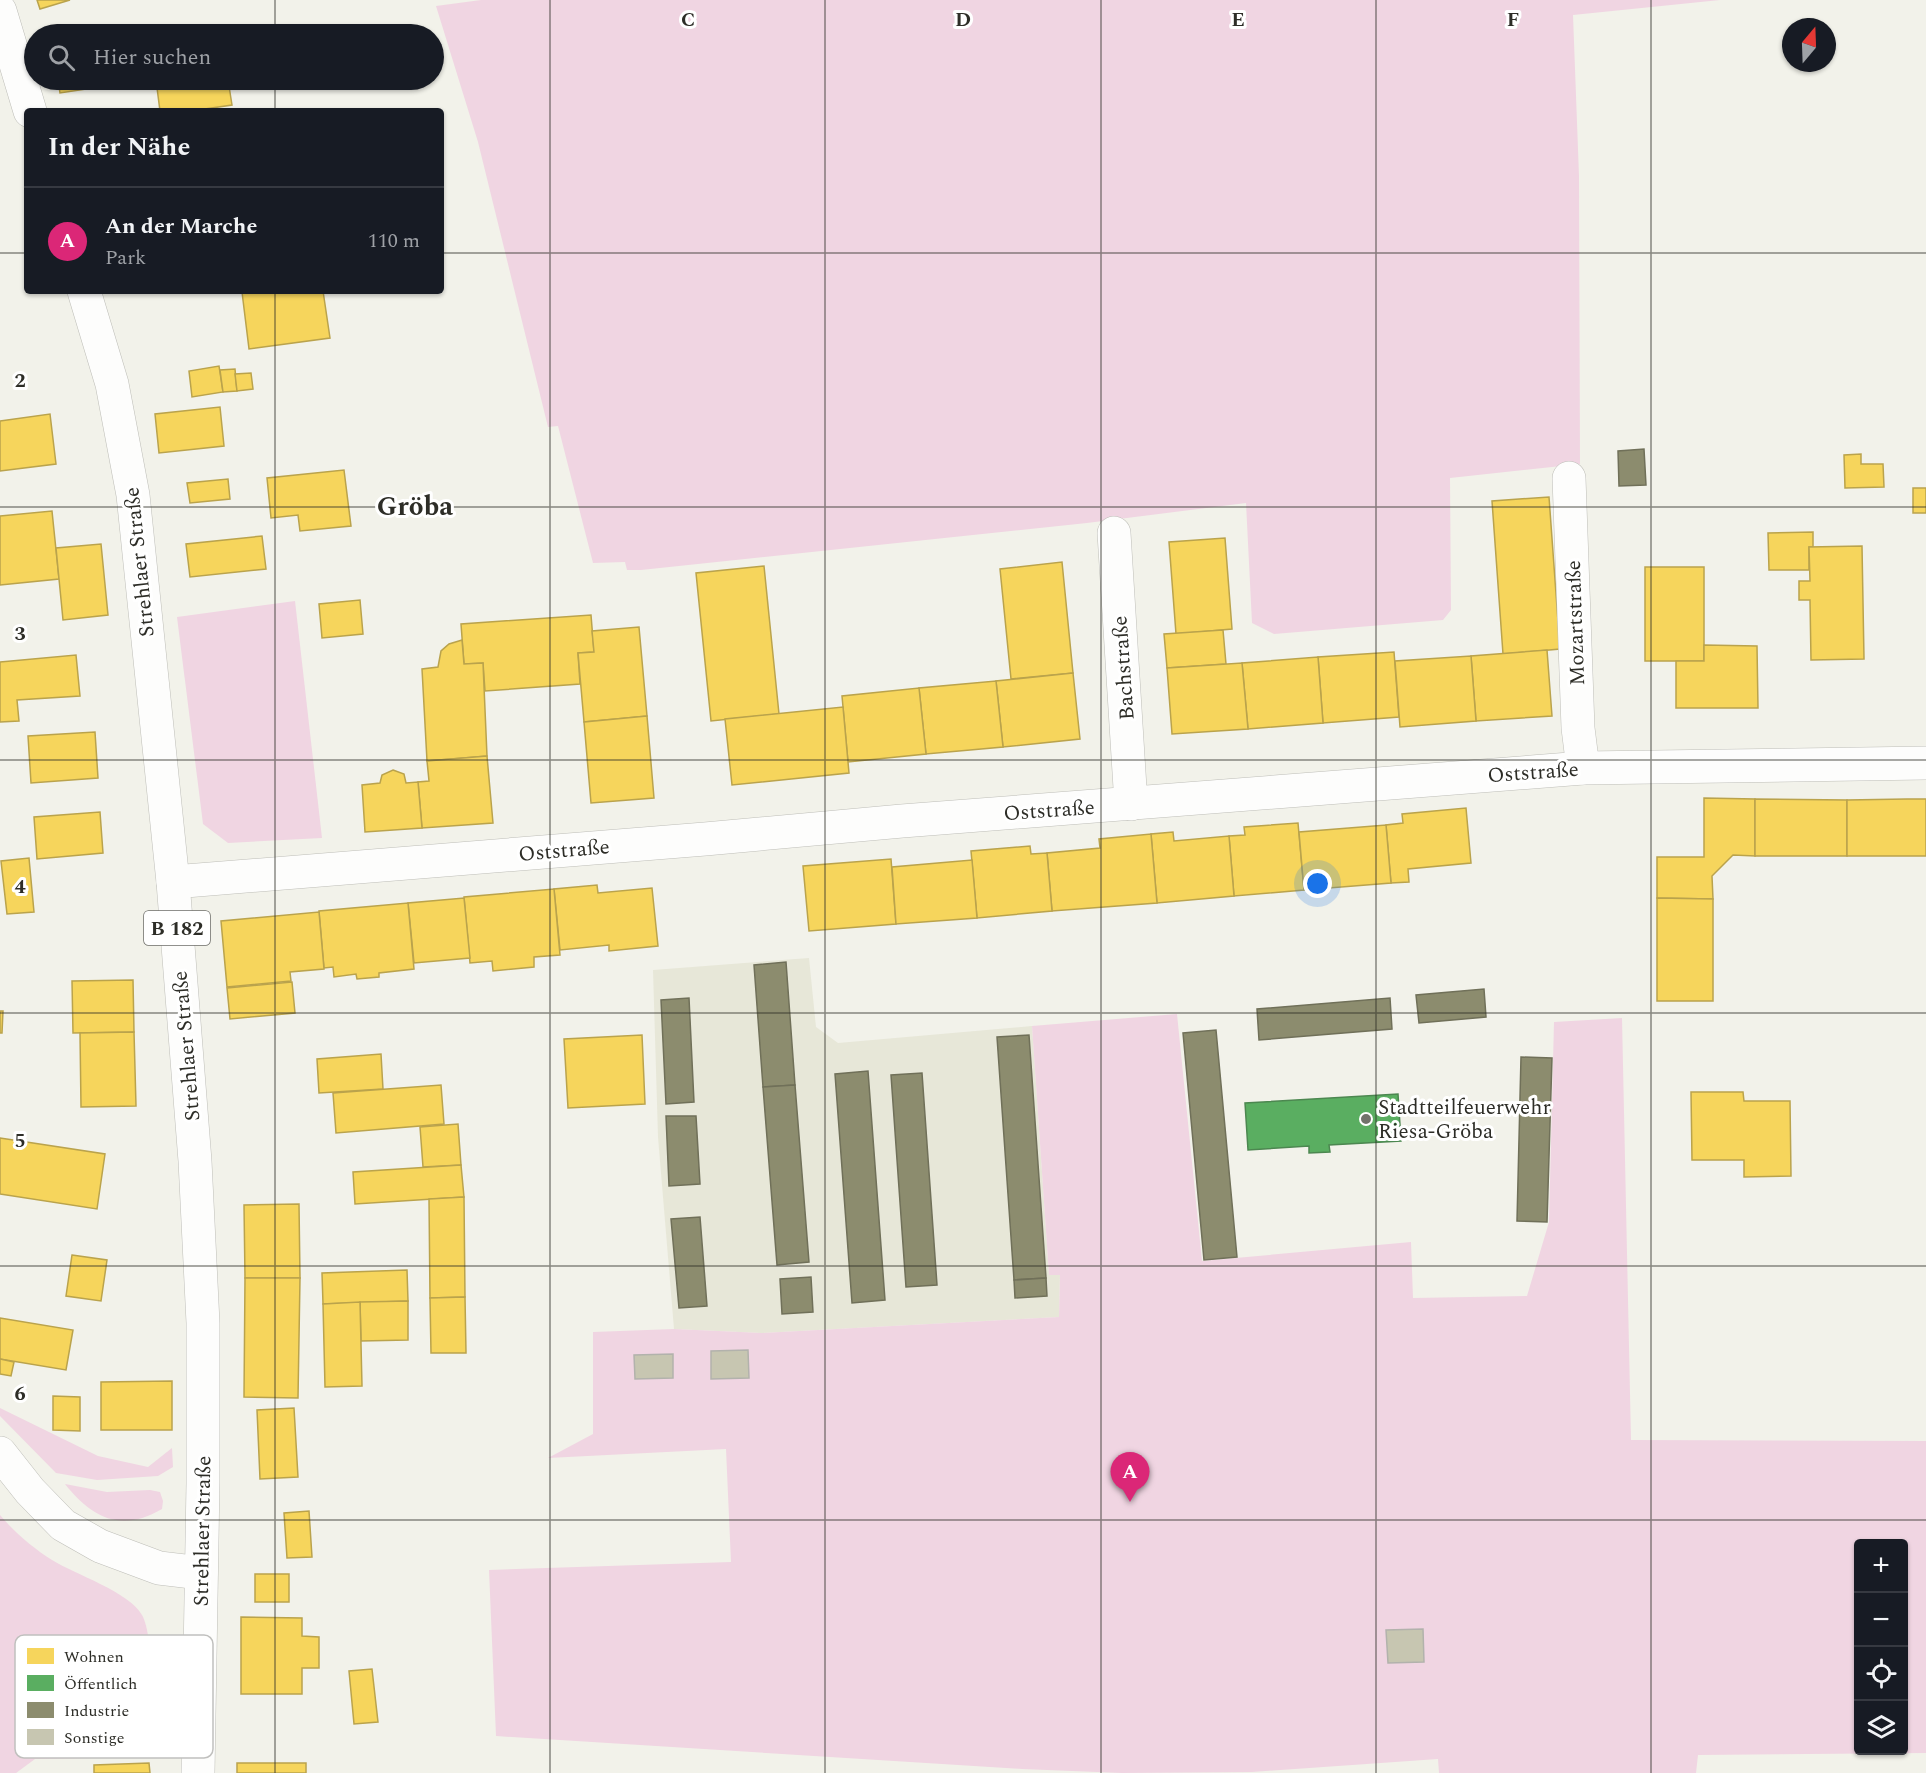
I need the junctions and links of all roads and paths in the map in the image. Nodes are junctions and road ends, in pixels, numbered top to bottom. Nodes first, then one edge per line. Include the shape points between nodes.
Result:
1 (0, 11) edge
2 (29, 108) edge
3 (85, 294) edge
4 (1569, 478) dead end
5 (1114, 533) dead end
6 (1926, 763) edge
7 (1583, 768) junction
8 (1131, 804) junction
9 (173, 882) junction
10 (0, 1453) edge
11 (201, 1573) junction
12 (200, 1635) edge
13 (198, 1758) edge
14 (198, 1773) edge

1 - 2 street
3 - 9 street, Strehlaer Straße / B 182 via 111,384 133,495
4 - 7 street, Mozartstraße via 1578,728
5 - 8 street, Bachstraße
6 - 7 street, Oststraße
7 - 8 street, Oststraße
8 - 9 street, Oststraße
9 - 11 street, Strehlaer Straße / B 182 via 195,1161 203,1323
10 - 11 street via 63,1525 100,1546 159,1568
11 - 12 street, Strehlaer Straße / B 182
13 - 14 street, Strehlaer Straße / B 182

